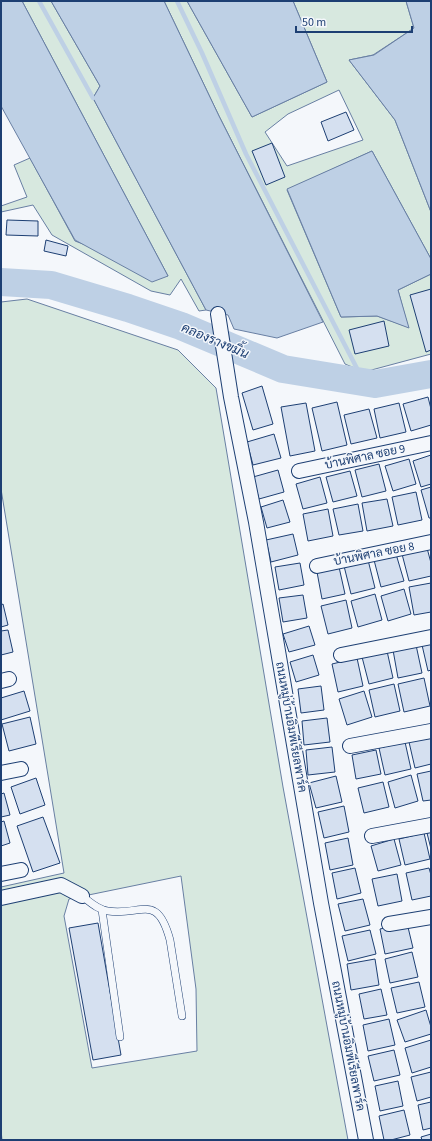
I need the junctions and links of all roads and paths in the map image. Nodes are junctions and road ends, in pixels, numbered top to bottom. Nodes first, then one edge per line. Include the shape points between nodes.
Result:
1 (218, 314) dead end
2 (431, 443) edge
3 (299, 471) dead end
4 (431, 542) edge
5 (317, 566) dead end
6 (431, 637) edge
7 (341, 655) dead end
8 (431, 731) edge
9 (350, 746) dead end
10 (21, 769) dead end
11 (1, 773) edge
12 (431, 825) edge
13 (372, 836) dead end
14 (21, 870) dead end
15 (1, 874) edge
16 (82, 896) joint
17 (1, 898) edge
18 (102, 910) junction
19 (431, 917) edge
20 (389, 924) dead end
21 (182, 1016) dead end
22 (120, 1037) dead end
23 (366, 1140) edge

1 - 23 street, ถนนหมู่บ้านอิมพีเรียลพาร์ค via 230,397 256,522 321,903
2 - 3 street, บ้านพิศาล ซอย 9
4 - 5 street, บ้านพิศาล ซอย 8
6 - 7 street
8 - 9 street
10 - 11 street
12 - 13 street
14 - 15 street
16 - 17 street via 61,886
16 - 18 lane
18 - 21 lane via 145,909 155,911 162,918 170,940
18 - 22 lane
19 - 20 street

